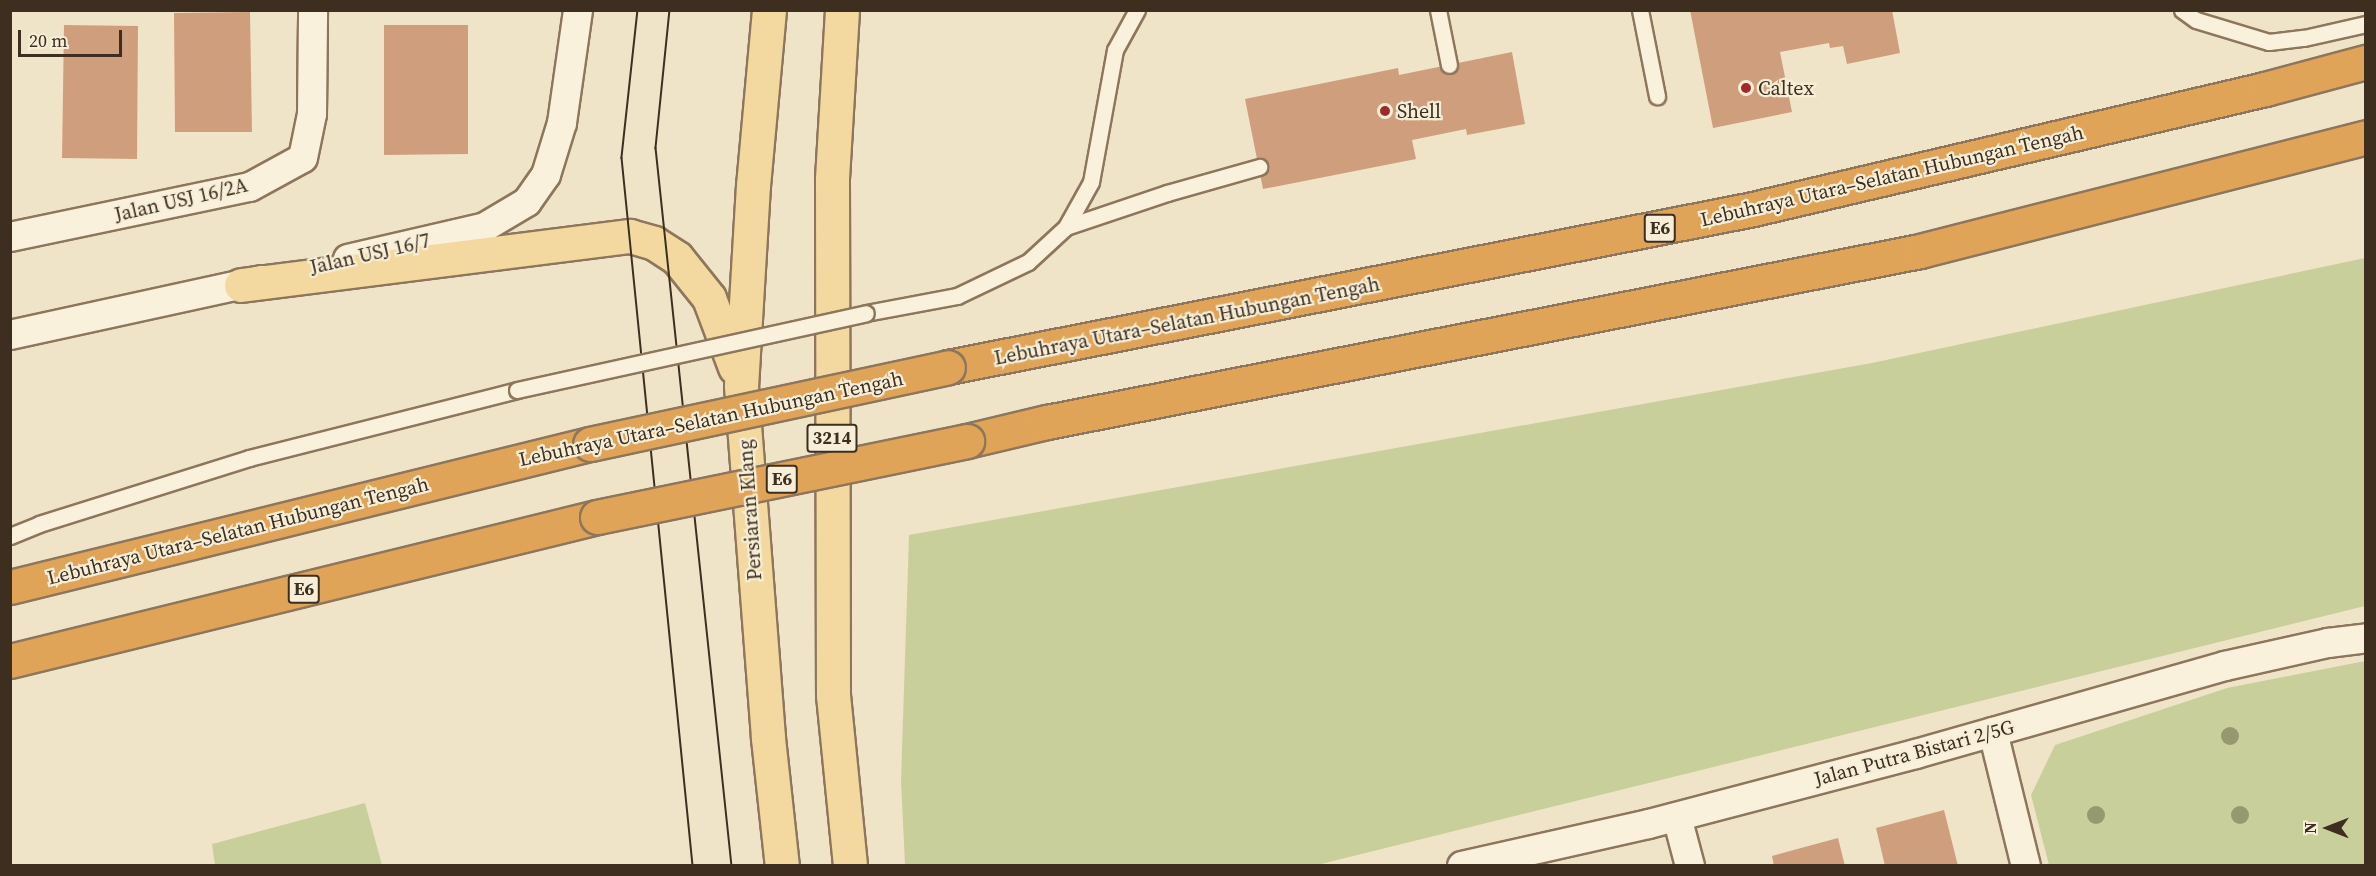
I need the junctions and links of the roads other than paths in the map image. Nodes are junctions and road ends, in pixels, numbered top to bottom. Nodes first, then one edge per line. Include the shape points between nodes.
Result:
1 (313, 10) edge
2 (578, 10) edge
3 (769, 10) edge
4 (842, 10) edge
5 (1438, 10) edge
6 (1640, 10) edge
7 (2182, 10) edge
8 (1137, 11) edge
9 (2192, 15) edge
10 (2366, 24) edge
11 (2366, 62) edge
12 (1449, 65) dead end
13 (1657, 96) dead end
14 (2366, 137) edge
15 (1258, 167) dead end
16 (1066, 227) junction
17 (10, 237) edge
18 (241, 285) junction
19 (10, 335) edge
20 (741, 386) junction
21 (10, 536) edge
22 (10, 587) edge
23 (2366, 638) edge
24 (10, 661) edge
25 (1993, 732) junction
26 (1677, 817) junction
27 (782, 866) edge
28 (850, 866) edge
29 (1462, 866) edge
30 (1690, 866) edge
31 (2026, 866) edge

1 - 17 street, Jalan USJ 16/2A via 312,114 303,158 250,187
2 - 18 street, Jalan USJ 16/7 via 562,123 546,176 527,202 485,226
3 - 20 main road, Persiaran Klang
4 - 28 main road, 3214 via 832,180 833,695
5 - 12 lane
6 - 13 lane
7 - 9 lane
8 - 16 lane via 1115,50 1091,182
9 - 10 lane via 2270,42
11 - 22 highway, Lebuhraya Utara–Selatan Hubungan Tengah / E6, bridge via 1754,209 948,367 590,444
14 - 24 highway, E6, bridge via 1920,251 1070,417 597,517
15 - 16 lane
16 - 21 lane, bridge via 1028,262 957,296 517,390 249,458
18 - 19 street, Jalan USJ 16/7
18 - 20 main road via 630,236 654,243 677,258 709,298
20 - 27 main road, Persiaran Klang via 768,738
23 - 25 street, Jalan Putra Bistari 2/5G via 2225,666
25 - 26 street, Jalan Putra Bistari 2/5G
25 - 31 street
26 - 29 street, Jalan Putra Bistari 2/5G
26 - 30 street

